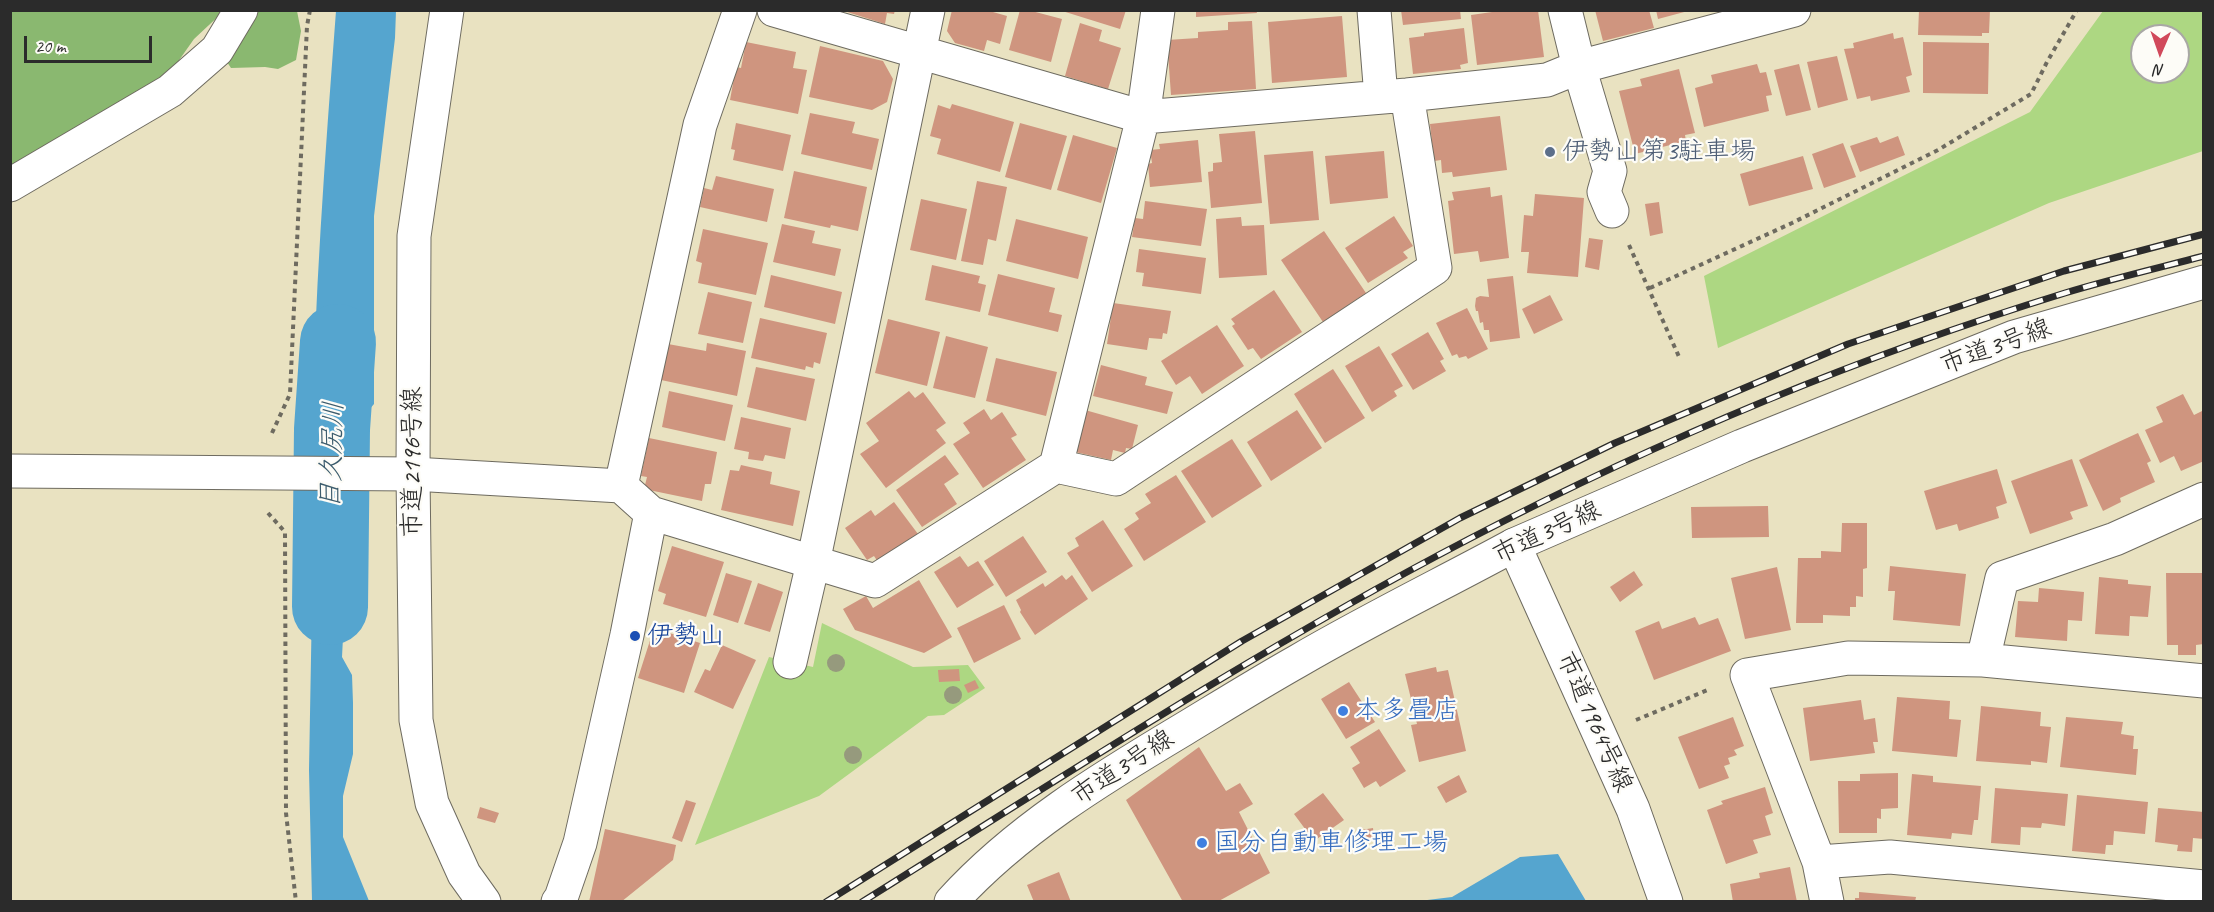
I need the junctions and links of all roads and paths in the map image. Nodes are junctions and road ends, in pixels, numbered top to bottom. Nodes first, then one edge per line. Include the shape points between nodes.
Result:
1 (241, 10) edge
2 (447, 10) edge
3 (740, 10) edge
4 (774, 10) edge
5 (928, 10) edge
6 (1158, 10) edge
7 (1374, 10) edge
8 (1565, 10) edge
9 (1794, 10) edge
10 (2077, 10) edge
11 (920, 53) junction
12 (1579, 67) junction
13 (1394, 96) junction
14 (1143, 117) junction
15 (10, 185) edge
16 (1612, 212) joint
17 (2204, 282) edge
18 (1650, 288) junction
19 (1680, 359) dead end
20 (1056, 466) junction
21 (10, 471) edge
22 (397, 474) junction
23 (621, 486) junction
24 (2204, 499) edge
25 (651, 513) junction
26 (1515, 545) junction
27 (813, 563) junction
28 (1983, 660) junction
29 (790, 662) dead end
30 (2204, 681) edge
31 (1691, 696) dead end
32 (1636, 720) dead end
33 (1819, 862) junction
34 (2204, 886) edge
35 (484, 902) edge
36 (558, 902) edge
37 (951, 902) edge
38 (1666, 902) edge
39 (1827, 902) edge

1 - 15 street via 217,50 170,91
2 - 22 street, 市道2196号線 via 414,236
3 - 23 street via 700,125
4 - 11 street
5 - 11 street
6 - 14 street
7 - 13 street
8 - 12 street
9 - 12 street
10 - 18 path via 2031,94 1938,150
11 - 14 street
11 - 27 street
12 - 13 street via 1547,80
12 - 16 street via 1610,171 1604,192
13 - 14 street
13 - 20 street via 1434,268 1116,479
14 - 20 street
16 - 18 path
17 - 26 street, 市道3号線 via 2014,337 1742,446
18 - 19 path
20 - 27 street via 875,581
21 - 22 street
22 - 23 street
22 - 35 street, 市道2196号線 via 416,720 432,804 464,874
23 - 25 street
24 - 28 street via 2115,539 2002,578
25 - 27 street
25 - 36 street via 580,843
26 - 37 street, 市道3号線 via 1299,660 1128,762 1014,844
26 - 38 street, 市道1964号線 via 1633,809
27 - 29 street
28 - 30 street
28 - 33 street via 1848,658 1747,675
31 - 32 path
33 - 34 street via 1890,857
33 - 39 street

